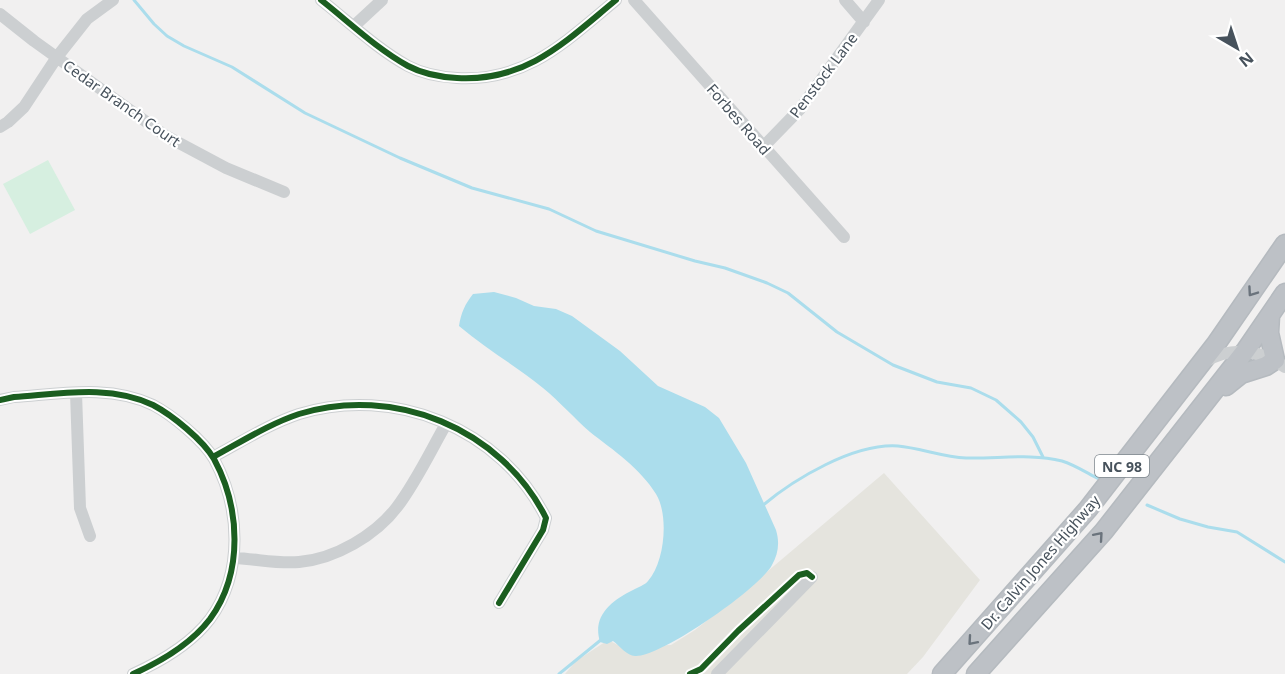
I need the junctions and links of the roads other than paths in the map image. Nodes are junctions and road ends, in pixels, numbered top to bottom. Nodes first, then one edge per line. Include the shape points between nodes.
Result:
1 (113, 0) edge
2 (321, 0) edge
3 (382, 0) edge
4 (616, 0) edge
5 (634, 0) edge
6 (845, 0) edge
7 (879, 0) edge
8 (0, 14) edge
9 (864, 22) junction
10 (354, 26) junction
11 (57, 57) junction
12 (0, 127) edge
13 (763, 147) junction
14 (284, 192) dead end
15 (844, 237) dead end
16 (1285, 244) edge
17 (1285, 292) edge
18 (1270, 315) junction
19 (1246, 351) junction
20 (1200, 364) junction
21 (1280, 364) edge
22 (76, 393) junction
23 (0, 400) edge
24 (1205, 403) junction
25 (1155, 422) junction
26 (446, 424) junction
27 (213, 457) junction
28 (90, 536) dead end
29 (235, 558) junction
30 (1072, 567) junction
31 (1035, 569) junction
32 (812, 577) dead end
33 (499, 603) dead end
34 (133, 674) edge
35 (717, 674) edge
36 (942, 674) edge
37 (964, 674) edge
38 (976, 674) edge

1 - 11 street via 87,19
2 - 10 street
3 - 10 street
4 - 10 street via 551,53 519,69 476,79 438,77 409,67
5 - 13 street, Forbes Road
6 - 9 street
7 - 9 street, Penstock Lane
8 - 11 street, Cedar Branch Court
9 - 13 street, Penstock Lane via 800,109
11 - 12 street via 24,107
11 - 14 street, Cedar Branch Court via 166,136 226,168
13 - 15 street, Forbes Road
16 -> 20 highway, Dr. Calvin Jones Highway / NC 98
17 - 18 highway, Dr. Calvin Jones Highway / NC 98
18 - 19 highway, Dr. Calvin Jones Highway / NC 98
18 - 21 highway via 1269,333
19 - 20 street via 1218,355
19 - 21 street
19 - 24 highway, Dr. Calvin Jones Highway / NC 98
20 - 25 highway, Dr. Calvin Jones Highway / NC 98
21 - 24 highway via 1241,374
22 - 23 street
22 - 27 street via 130,396 153,405 189,431
22 - 28 street via 80,508
30 -> 24 highway, Dr. Calvin Jones Highway / NC 98
25 - 30 highway via 1110,497 1066,551 1066,561
25 - 31 highway, Dr. Calvin Jones Highway / NC 98 via 1088,509
26 - 27 street via 397,408 326,408 268,427
26 - 29 street via 396,509 362,538 309,561
26 - 33 street via 493,451 529,491 546,518 543,530
27 - 29 street via 227,489 234,520
29 - 34 street via 223,595 210,618 186,643
30 - 38 highway, Dr. Calvin Jones Highway / NC 98
31 -> 36 highway, Dr. Calvin Jones Highway / NC 98
31 - 37 highway via 1041,578 1039,588
32 - 35 street

